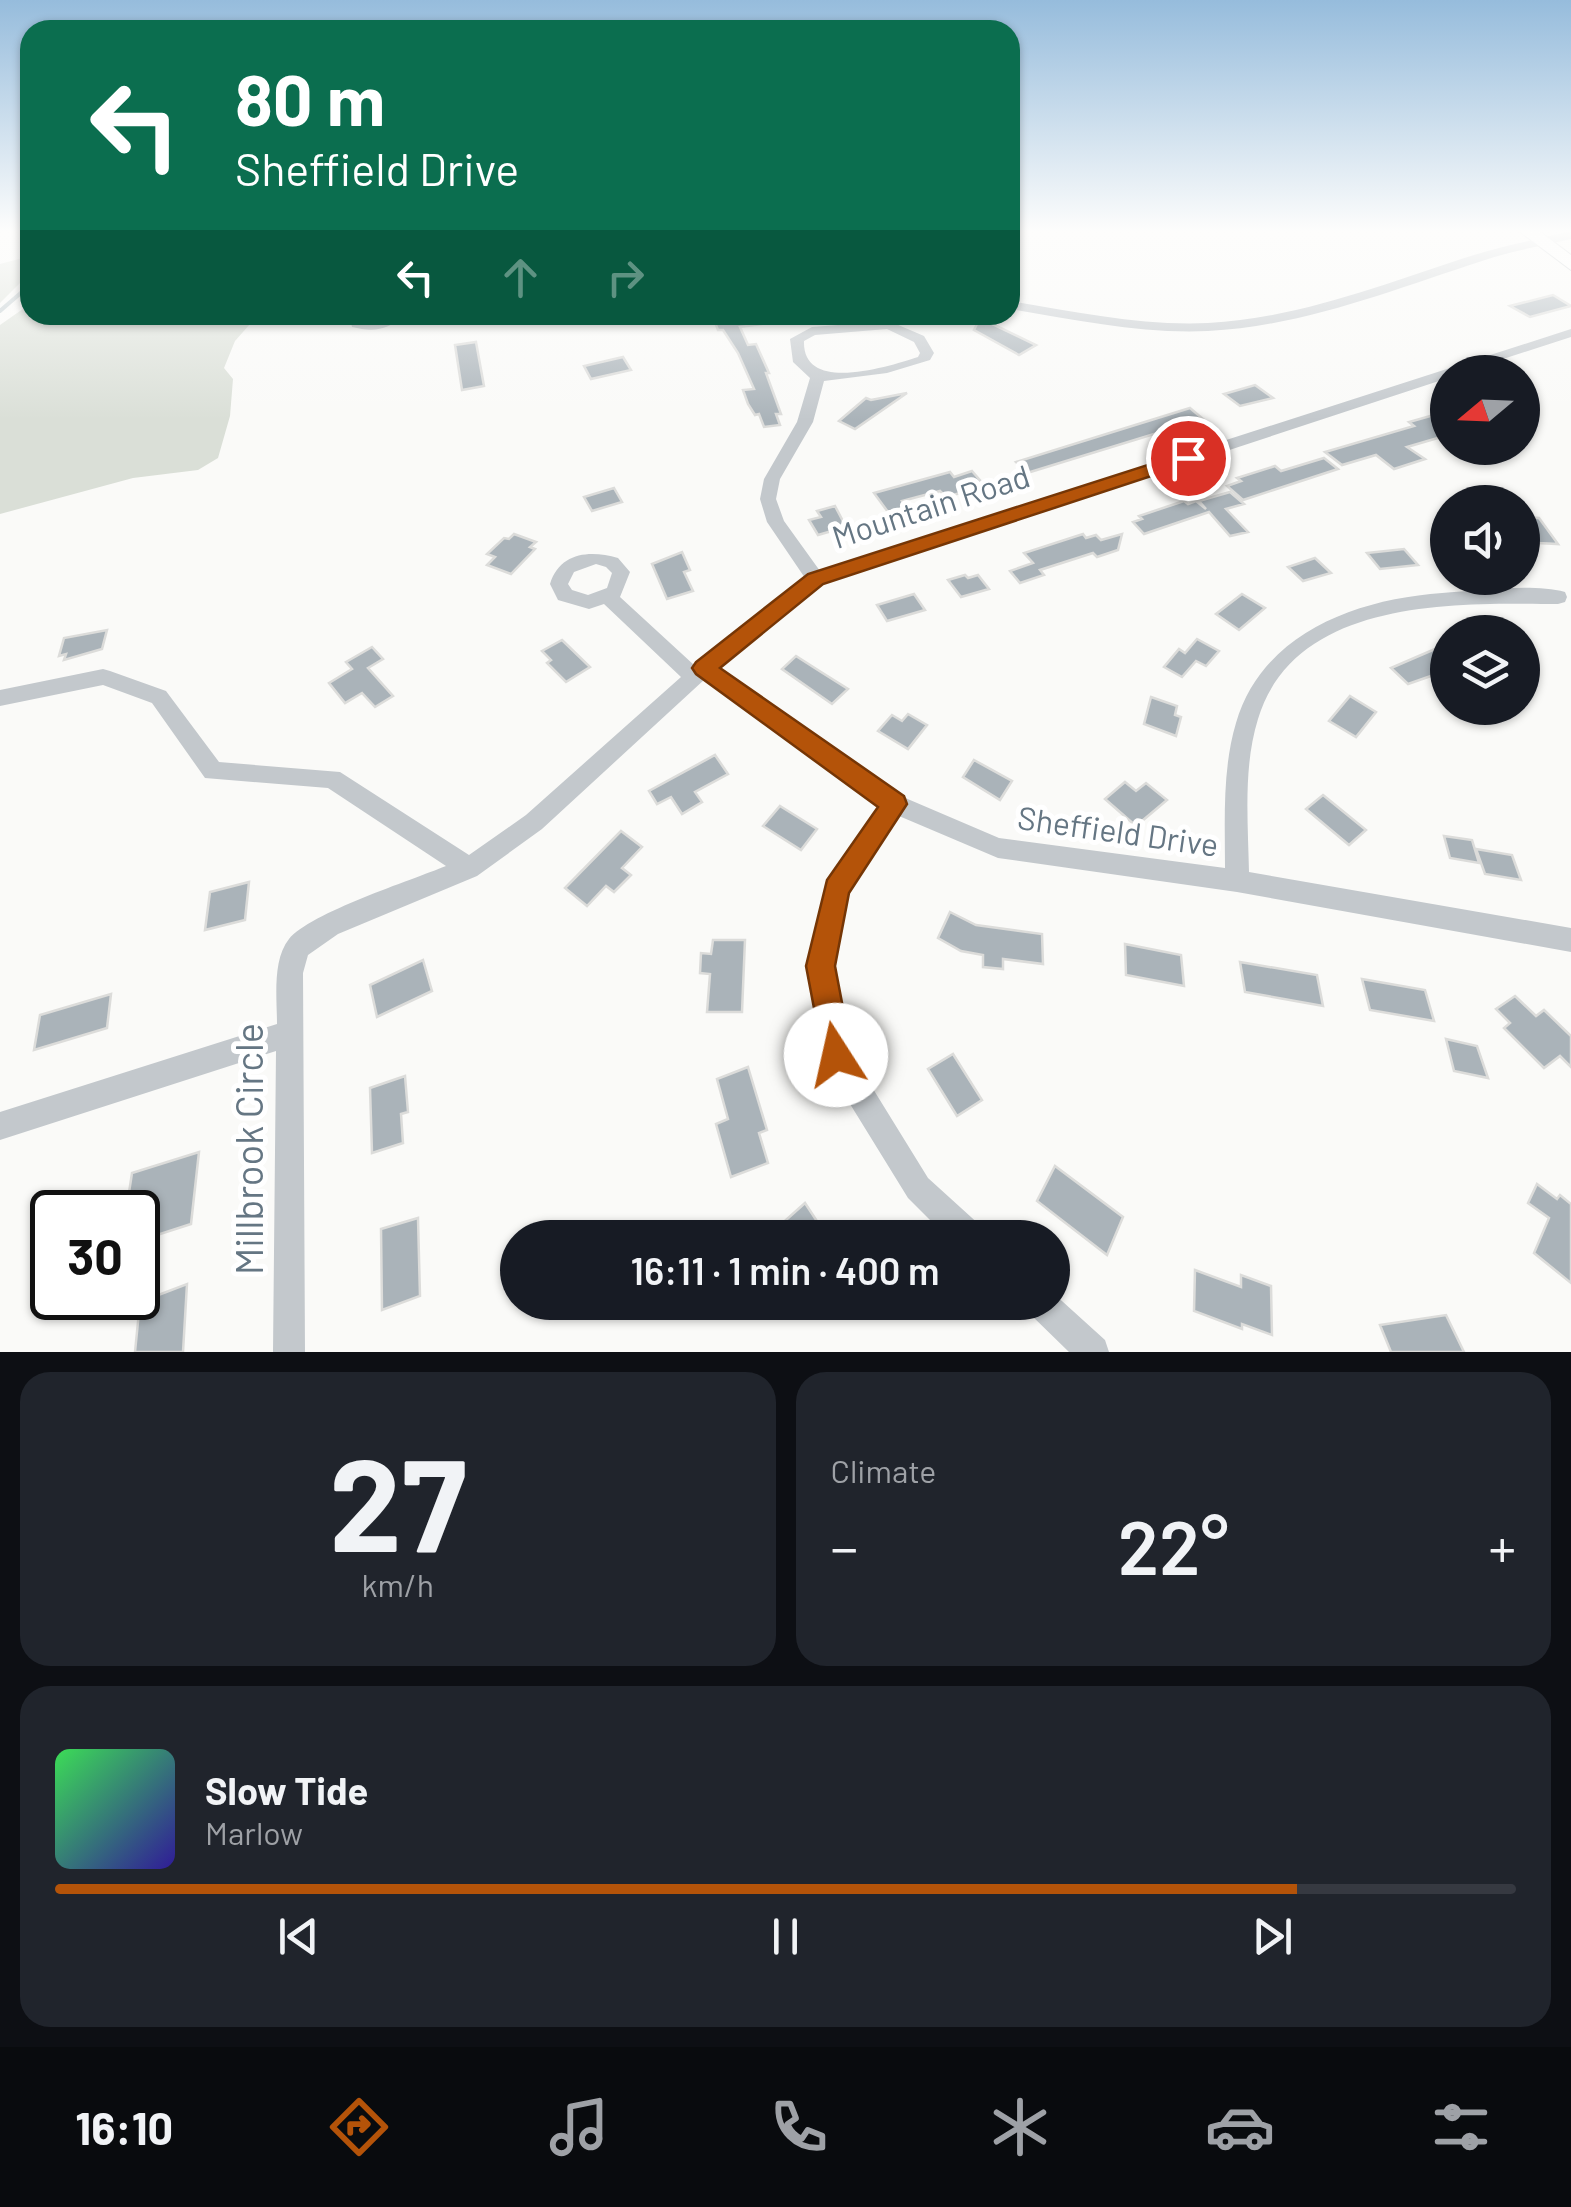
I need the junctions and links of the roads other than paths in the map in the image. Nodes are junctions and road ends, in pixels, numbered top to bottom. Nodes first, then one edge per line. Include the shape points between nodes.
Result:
1 (1370, 294) edge
2 (1020, 307) edge
3 (856, 325) edge
4 (899, 325) edge
5 (1571, 333) edge
6 (1504, 355) edge
7 (818, 376) junction
8 (1430, 379) edge
9 (816, 579) junction
10 (608, 597) dead end
11 (1558, 597) dead end
12 (699, 672) junction
13 (0, 698) edge
14 (895, 804) junction
15 (470, 868) junction
16 (1237, 881) junction
17 (1571, 940) edge
18 (298, 947) joint
19 (290, 1034) junction
20 (0, 1126) edge
21 (951, 1220) edge
22 (1059, 1320) edge
23 (290, 1352) edge
24 (1093, 1352) edge

1 - 2 street via 1273,320 1207,327 1136,326
3 - 7 street via 797,339 794,348 804,368
4 - 7 street via 919,339 927,352 923,360
5 - 6 street, Mountain Road
7 - 9 street via 805,422 772,479 768,499
8 - 9 street, Mountain Road
9 - 12 street, Mountain Road
10 - 12 street, Sheffield Drive
11 - 16 street via 1427,598 1341,618 1288,654 1252,706 1237,786
12 - 14 street, Sheffield Drive
12 - 15 street, Mountain Road via 534,822
13 - 15 street via 103,678 159,697 212,771 332,779
14 - 16 street, Sheffield Drive via 998,848
14 - 21 street via 836,889 820,966 836,1055 918,1188
15 - 18 street, Mountain Road via 329,926
16 - 17 street, Sheffield Drive
18 - 19 street, Millbrook Circle via 290,972
19 - 20 street
19 - 23 street, Millbrook Circle
22 - 24 street

